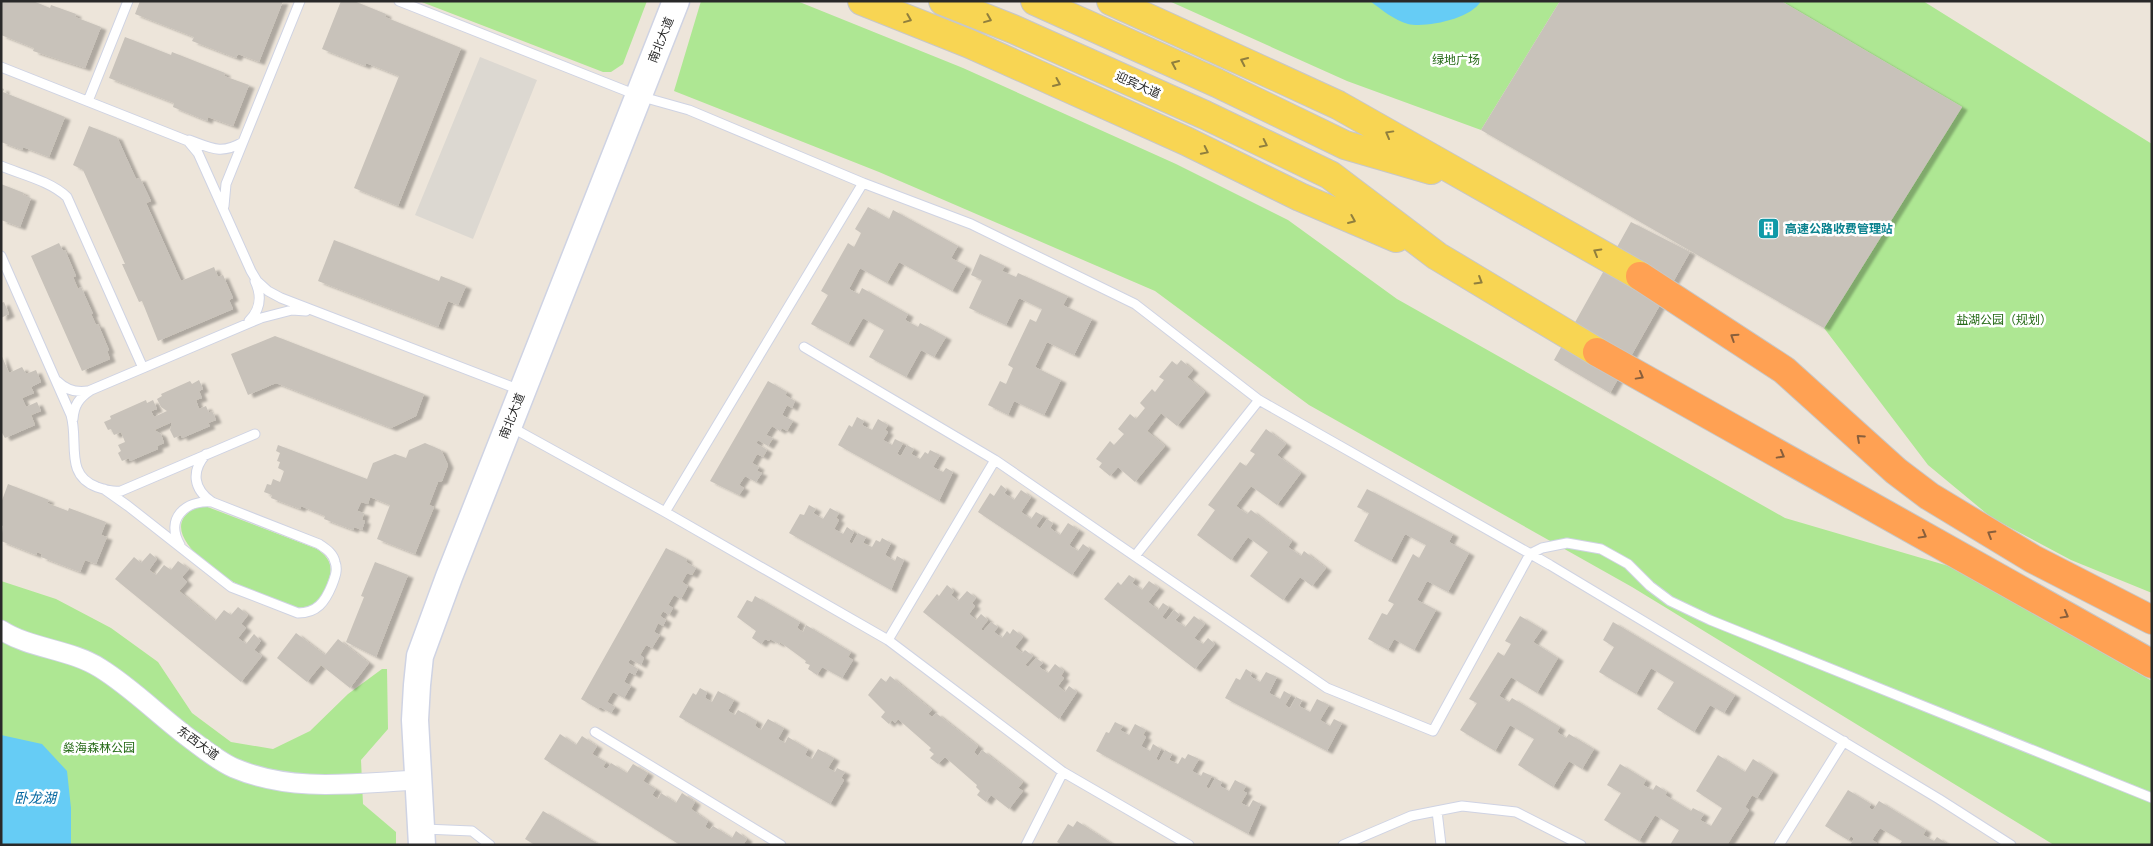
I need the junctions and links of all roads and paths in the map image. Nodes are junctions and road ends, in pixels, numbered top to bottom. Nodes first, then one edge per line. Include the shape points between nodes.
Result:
1 (128, 1) edge
2 (300, 1) edge
3 (399, 1) edge
4 (676, 1) edge
5 (862, 1) edge
6 (943, 1) edge
7 (1035, 1) edge
8 (1111, 1) edge
9 (1, 67) edge
10 (639, 96) junction
11 (88, 101) junction
12 (181, 137) junction
13 (243, 142) junction
14 (1, 166) edge
15 (863, 183) junction
16 (1477, 184) junction
17 (224, 212) junction
18 (1, 256) edge
19 (1437, 256) junction
20 (251, 272) junction
21 (1640, 276) joint
22 (318, 313) junction
23 (245, 325) junction
24 (804, 347) dead end
25 (1597, 352) joint
26 (143, 368) junction
27 (56, 380) junction
28 (91, 390) junction
29 (522, 391) junction
30 (1259, 400) junction
31 (73, 422) junction
32 (509, 426) junction
33 (255, 434) dead end
34 (206, 454) junction
35 (995, 460) junction
36 (104, 490) junction
37 (212, 502) junction
38 (665, 512) junction
39 (181, 548) junction
40 (1530, 554) junction
41 (1135, 556) junction
42 (2033, 559) junction
43 (2152, 608) edge
44 (2152, 620) edge
45 (1, 630) edge
46 (888, 640) junction
47 (2116, 644) junction
48 (2152, 657) edge
49 (2152, 664) edge
50 (595, 732) dead end
51 (1844, 742) junction
52 (1063, 772) junction
53 (418, 780) junction
54 (2152, 798) edge
55 (1437, 811) junction
56 (422, 837) edge
57 (490, 845) edge
58 (781, 845) edge
59 (1026, 845) edge
60 (1189, 845) edge
61 (1343, 845) edge
62 (1441, 845) edge
63 (1580, 845) edge
64 (1779, 845) edge
65 (2011, 845) edge

1 - 11 lane
2 - 13 lane
3 - 10 lane
4 - 10 street, 南北大道
5 -> 19 main road via 970,44 1186,141 1300,197
6 -> 19 main road, 迎宾大道 via 1013,29 1330,175
16 -> 7 main road via 1345,145
16 -> 8 main road via 1338,106
9 - 11 lane
10 - 15 lane via 689,110
10 - 29 street, 南北大道
11 - 12 lane
12 - 13 lane via 223,151
12 - 17 lane via 198,153
13 - 17 lane via 226,184
14 - 26 lane via 60,190 67,197
15 - 30 lane via 971,224 1135,304
15 - 38 lane
21 -> 16 main road
17 - 20 lane
18 - 27 lane
19 -> 25 main road
20 - 22 lane via 268,291
20 - 23 lane via 258,287 259,306
42 -> 21 highway via 1929,496 1896,471 1784,370
22 - 23 lane via 292,310
22 - 29 lane
23 - 26 lane
24 - 35 lane
25 -> 47 highway
26 - 28 lane
27 - 28 lane via 71,390
27 - 31 lane
28 - 31 lane via 76,404
29 - 32 street, 南北大道
30 - 40 lane
30 - 41 lane
31 - 36 lane via 78,474 91,485
32 - 38 lane
32 - 53 street, 南北大道 via 420,656 415,720
33 - 34 lane
34 - 36 lane via 121,491
34 - 37 lane via 199,462 196,480 203,496
35 - 41 lane
35 - 46 lane
36 - 39 lane
37 - 39 lane via 197,502 179,514 175,528
37 - 39 lane via 328,549 336,562 336,570 326,598 313,611 290,611 231,587
38 - 46 lane
40 - 41 lane via 1433,731 1327,688
40 - 51 lane
40 - 54 lane via 1567,543 1601,549 1628,564 1670,601 1710,620
42 - 43 highway
42 - 44 highway
45 - 53 street, 东西大道 via 16,639 98,667 131,689 192,741 232,768 267,780 310,786
46 - 52 lane
47 - 48 highway
47 - 49 highway
50 - 58 lane
51 - 64 lane
51 - 65 lane
52 - 59 lane
52 - 60 lane
53 - 56 street, 南北大道
55 - 61 lane via 1412,816
55 - 62 lane
55 - 63 lane via 1462,806 1516,812
56 - 57 lane via 472,832

